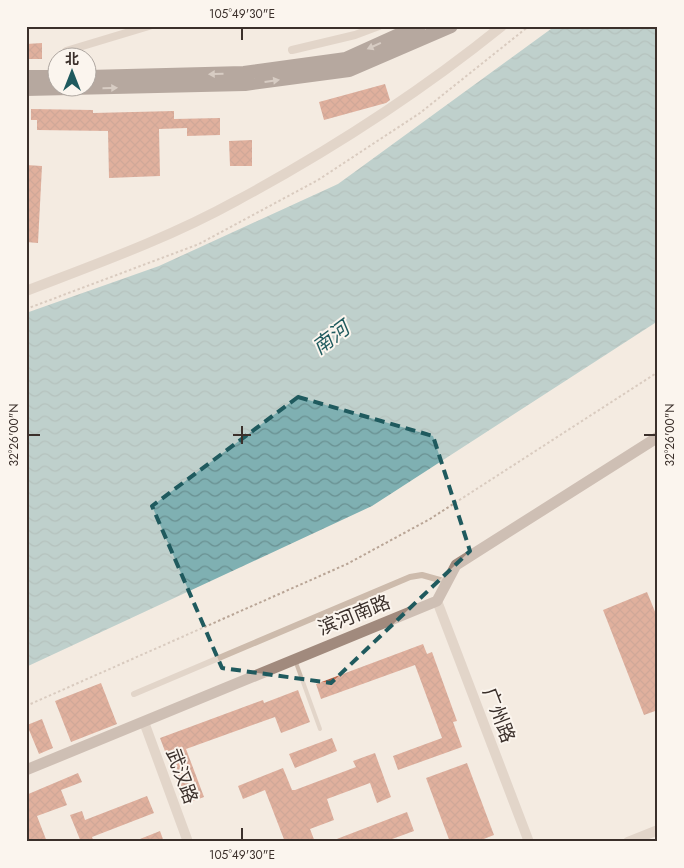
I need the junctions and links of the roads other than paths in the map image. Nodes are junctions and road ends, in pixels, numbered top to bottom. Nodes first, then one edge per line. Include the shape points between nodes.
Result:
1 (149, 26) edge
2 (379, 26) edge
3 (419, 26) edge
4 (450, 26) edge
5 (502, 26) edge
6 (76, 48) edge
7 (292, 50) dead end
8 (26, 77) edge
9 (98, 77) edge
10 (48, 82) edge
11 (98, 85) edge
12 (48, 86) edge
13 (26, 89) edge
14 (26, 292) edge
15 (658, 437) edge
16 (447, 582) junction
17 (437, 601) junction
18 (294, 658) junction
19 (134, 694) dead end
20 (144, 722) junction
21 (320, 729) dead end
22 (26, 770) edge
23 (658, 830) edge
24 (188, 842) edge
25 (529, 842) edge
26 (628, 842) edge

1 - 6 street
2 - 7 street
3 -> 9 highway via 346,59 244,73
11 -> 4 highway via 245,84 349,70
5 - 14 street via 377,118 235,202 139,247
8 - 10 highway
12 - 13 highway
15 - 16 main road via 456,565
16 - 17 main road
16 - 19 street via 422,575 410,578
17 - 18 main road, 滨河南路
17 - 25 street, 广州路
18 - 20 main road, 滨河南路
18 - 21 lane
20 - 22 main road, 滨河南路
20 - 24 street, 武汉路
23 - 26 street

